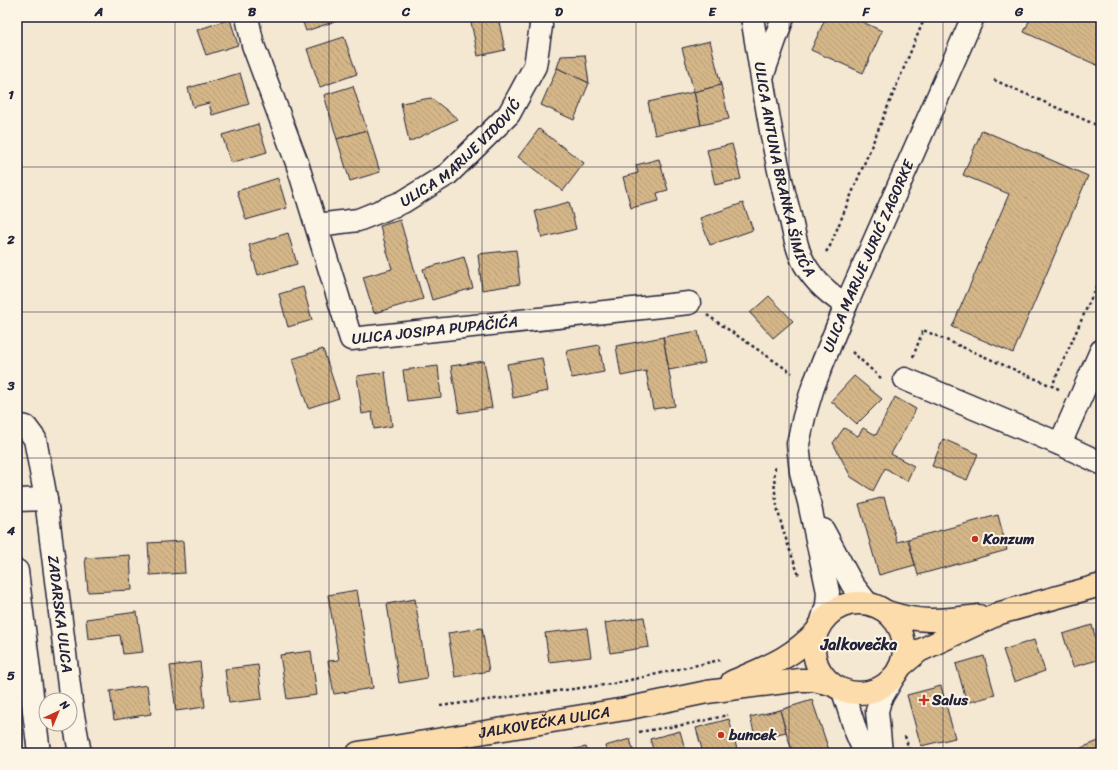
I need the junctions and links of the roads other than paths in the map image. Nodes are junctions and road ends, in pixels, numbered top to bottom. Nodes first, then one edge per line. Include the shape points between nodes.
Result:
1 (247, 17) edge
2 (540, 17) edge
3 (752, 17) edge
4 (783, 17) edge
5 (973, 17) edge
6 (762, 77) junction
7 (317, 225) junction
8 (689, 302) road end
9 (846, 305) junction
10 (1101, 351) edge
11 (906, 379) road end
12 (17, 425) edge
13 (1060, 444) junction
14 (1101, 463) edge
15 (46, 499) junction
16 (17, 500) edge
17 (809, 502) junction
18 (17, 571) edge
19 (1101, 585) edge
20 (867, 603) junction
21 (887, 612) junction
22 (1000, 613) junction
23 (819, 627) junction
24 (897, 672) junction
25 (837, 687) junction
26 (707, 692) junction
27 (39, 753) edge
28 (80, 753) edge
29 (358, 753) edge
30 (865, 753) edge
31 (881, 753) edge

1 - 7 street, ULICA JOSIPA PUPAČIĆA via 254,45
2 - 7 street, ULICA MARIJE VIDOVIĆ via 541,26 534,66 509,114 448,174 403,202 358,220
3 - 6 street, ULICA ANTUNA BRANKA ŠIMIĆA
4 - 6 street
5 - 9 street, ULICA MARIJE JURIĆ ZAGORKE
6 - 9 street, ULICA ANTUNA BRANKA ŠIMIĆA via 783,191 801,256 821,287
7 - 8 street, ULICA JOSIPA PUPAČIĆA via 351,339
9 - 17 street, ULICA MARIJE JURIĆ ZAGORKE via 813,387 798,444 801,472
10 - 13 street
11 - 13 street
12 - 15 street, ZADARSKA ULICA via 26,427 35,439
13 - 14 street
15 - 16 street
15 - 28 street, ZADARSKA ULICA via 72,710
17 - 20 street, ULICA MARIJE JURIĆ ZAGORKE via 852,584
17 - 23 street, ULICA MARIJE JURIĆ ZAGORKE via 828,592
18 - 27 street
19 - 22 main road
20 - 21 main road
20 - 23 main road via 854,602 842,605 830,612
21 - 22 main road via 912,619 938,621
21 - 24 main road via 897,623 903,637 904,652
22 - 24 main road via 919,651
23 - 25 main road via 813,647 815,660 821,674
23 - 26 main road, JALKOVEČKA ULICA via 791,655
24 - 25 main road via 883,687 870,692 856,694
24 - 31 street via 880,700 877,711
25 - 26 main road, JALKOVEČKA ULICA via 813,680 800,680
25 - 30 street
26 - 29 main road, JALKOVEČKA ULICA via 625,709

